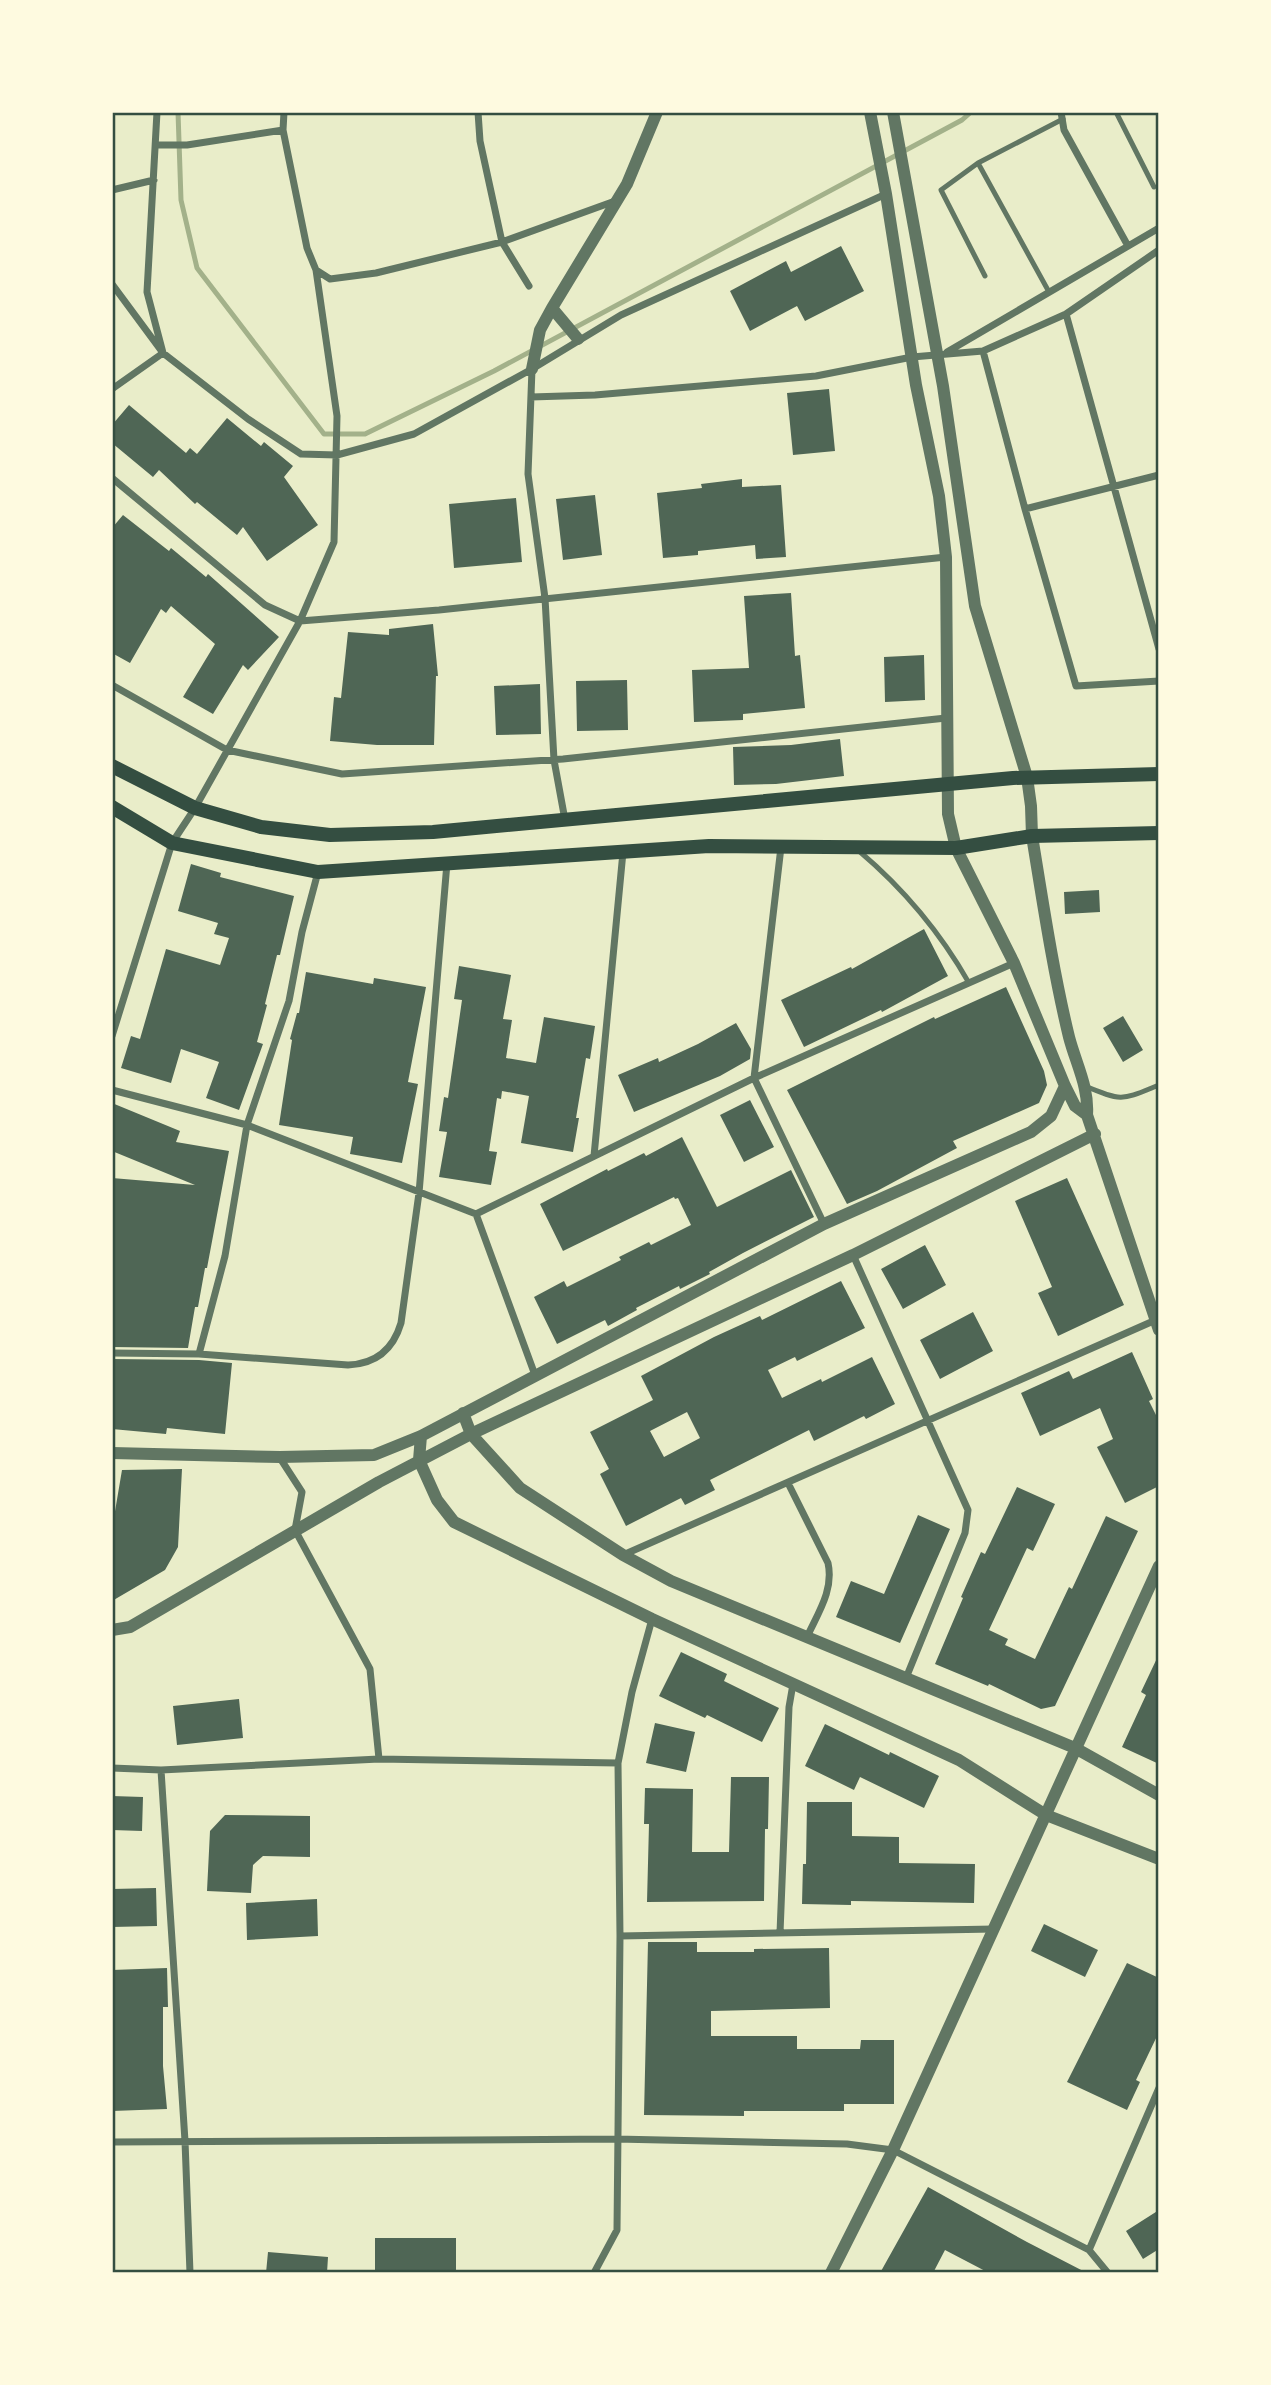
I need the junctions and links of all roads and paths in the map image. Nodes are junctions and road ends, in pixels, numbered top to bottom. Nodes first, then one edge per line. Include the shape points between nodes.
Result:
1 (157, 112) edge
2 (285, 112) edge
3 (478, 112) edge
4 (657, 112) edge
5 (870, 112) edge
6 (893, 112) edge
7 (1115, 112) edge
8 (1062, 116) edge
9 (283, 130) junction
10 (156, 145) junction
11 (978, 163) junction
12 (154, 180) junction
13 (1154, 187) dead end
14 (112, 190) edge
15 (886, 194) junction
16 (618, 200) junction
17 (1159, 228) edge
18 (502, 242) junction
19 (1128, 246) junction
20 (1159, 250) edge
21 (316, 270) junction
22 (985, 276) dead end
23 (112, 284) edge
24 (529, 286) dead end
25 (1049, 292) junction
26 (551, 308) junction
27 (1066, 314) junction
28 (576, 336) junction
29 (983, 351) junction
30 (163, 353) junction
31 (940, 355) junction
32 (912, 358) junction
33 (532, 364) junction
34 (112, 390) edge
35 (531, 397) junction
36 (337, 455) junction
37 (1159, 475) edge
38 (112, 478) edge
39 (1114, 486) junction
40 (1025, 509) junction
41 (946, 557) junction
42 (545, 598) junction
43 (300, 621) junction
44 (1159, 649) edge
45 (1159, 681) edge
46 (112, 684) edge
47 (946, 718) junction
48 (227, 750) junction
49 (554, 760) junction
50 (112, 766) edge
51 (1159, 774) edge
52 (1027, 777) junction
53 (947, 784) junction
54 (112, 807) edge
55 (195, 808) junction
56 (565, 820) junction
57 (1159, 833) edge
58 (1032, 836) junction
59 (172, 843) junction
60 (781, 847) junction
61 (854, 847) junction
62 (956, 848) junction
63 (623, 852) junction
64 (447, 863) junction
65 (318, 872) junction
66 (1014, 963) junction
67 (969, 983) junction
68 (112, 1036) edge
69 (754, 1078) junction
70 (1159, 1085) edge
71 (1065, 1086) junction
72 (1085, 1086) junction
73 (112, 1090) edge
74 (1087, 1115) junction
75 (247, 1125) junction
76 (1095, 1134) junction
77 (594, 1156) junction
78 (419, 1193) junction
79 (475, 1214) junction
80 (824, 1224) junction
81 (853, 1255) junction
82 (1158, 1323) edge
83 (112, 1353) edge
84 (199, 1354) junction
85 (535, 1375) junction
86 (463, 1413) junction
87 (927, 1421) junction
88 (471, 1434) junction
89 (422, 1437) junction
90 (112, 1453) edge
91 (280, 1457) junction
92 (419, 1460) junction
93 (788, 1483) junction
94 (295, 1530) junction
95 (623, 1555) junction
96 (1159, 1566) edge
97 (652, 1619) junction
98 (112, 1630) edge
99 (807, 1637) junction
100 (906, 1678) junction
101 (793, 1684) junction
102 (1075, 1748) junction
103 (379, 1759) junction
104 (618, 1763) junction
105 (112, 1768) edge
106 (162, 1770) junction
107 (1159, 1795) edge
108 (1046, 1815) junction
109 (1159, 1859) edge
110 (994, 1929) junction
111 (780, 1933) junction
112 (620, 1936) junction
113 (1159, 2088) edge
114 (616, 2139) junction
115 (185, 2141) junction
116 (112, 2142) edge
117 (894, 2150) junction
118 (1088, 2250) junction
119 (190, 2273) edge
120 (594, 2273) edge
121 (831, 2273) edge
122 (1108, 2273) edge

1 - 10 street
2 - 9 street
3 - 18 street
4 - 16 street
5 - 15 street
6 - 31 street
7 - 13 lane
8 - 11 lane
8 - 19 street via 1064,130
9 - 10 street via 187,145
9 - 21 street via 307,248
10 - 12 street
11 - 22 lane via 941,190
11 - 25 lane
12 - 14 street
12 - 30 street via 148,292
15 - 28 street
15 - 32 street
16 - 18 street
16 - 26 street
17 - 19 street
18 - 21 street via 376,273 330,279
18 - 24 street
19 - 25 street
20 - 27 street
21 - 36 street via 337,416
23 - 30 street
25 - 31 street
26 - 28 street
26 - 33 street
27 - 29 street
27 - 39 street
28 - 33 street
29 - 31 street
29 - 40 street
30 - 34 street
30 - 36 street via 301,454
31 - 32 street
31 - 52 street via 975,606
32 - 35 street via 816,376
32 - 41 street
33 - 35 street
33 - 36 street via 414,434
35 - 42 street via 528,474
36 - 43 street via 334,542
37 - 39 street
38 - 43 street via 265,605
39 - 40 street
39 - 44 street
40 - 45 street via 1076,686
41 - 42 street
41 - 47 street
42 - 43 street
42 - 49 street
43 - 48 street
46 - 48 street
47 - 49 street
47 - 53 street
48 - 49 street via 342,774
48 - 55 street
49 - 56 street
50 - 55 main road
51 - 52 main road
52 - 53 main road
52 - 58 street
53 - 56 main road
53 - 62 street
54 - 59 main road
55 - 56 main road via 261,827 330,835 433,832
55 - 59 street
57 - 58 main road
58 - 62 main road
58 - 72 street via 1069,1038
59 - 65 main road
59 - 68 street
60 - 61 main road
60 - 63 main road
60 - 69 street
61 - 62 main road
61 - 67 lane via 926,916
62 - 66 street
63 - 64 main road
63 - 77 street
64 - 65 main road
64 - 78 street
65 - 75 street via 289,1001
66 - 67 street
66 - 71 street
67 - 69 street
69 - 77 street
69 - 80 street
70 - 72 lane via 1123,1099
71 - 74 street via 1075,1105
71 - 80 street via 1051,1116 1031,1132
72 - 74 street
73 - 75 street
74 - 76 street
75 - 78 street
75 - 84 street via 225,1256
76 - 81 street
76 - 82 street
77 - 79 street
78 - 79 street
78 - 84 street via 401,1324 379,1357 348,1365
79 - 85 street
80 - 85 street
81 - 87 street
81 - 88 street
82 - 87 street
83 - 84 street
85 - 86 street
86 - 88 street
86 - 89 street
87 - 93 street
87 - 100 street via 968,1510 965,1533
88 - 92 street
88 - 95 street via 520,1489
89 - 91 street via 374,1455
89 - 92 street
90 - 91 street
91 - 94 street via 302,1492
92 - 94 street
92 - 97 street via 437,1500 454,1522
93 - 95 street
93 - 99 street via 830,1573 828,1593
94 - 98 street via 130,1627
94 - 103 street via 370,1669
95 - 99 street via 671,1581
96 - 102 street
97 - 101 street
97 - 104 street
99 - 100 street
100 - 102 street
101 - 108 street via 959,1760
101 - 111 street
102 - 107 street
102 - 108 street
103 - 104 street
103 - 106 street
104 - 112 street
105 - 106 street
106 - 115 street
108 - 109 street
108 - 110 street
110 - 111 street
110 - 117 street
111 - 112 street
112 - 114 street
113 - 118 street
114 - 115 street
114 - 117 street via 847,2144
114 - 120 street via 617,2230
115 - 116 street
115 - 119 street
117 - 118 street
117 - 121 street
118 - 122 street

